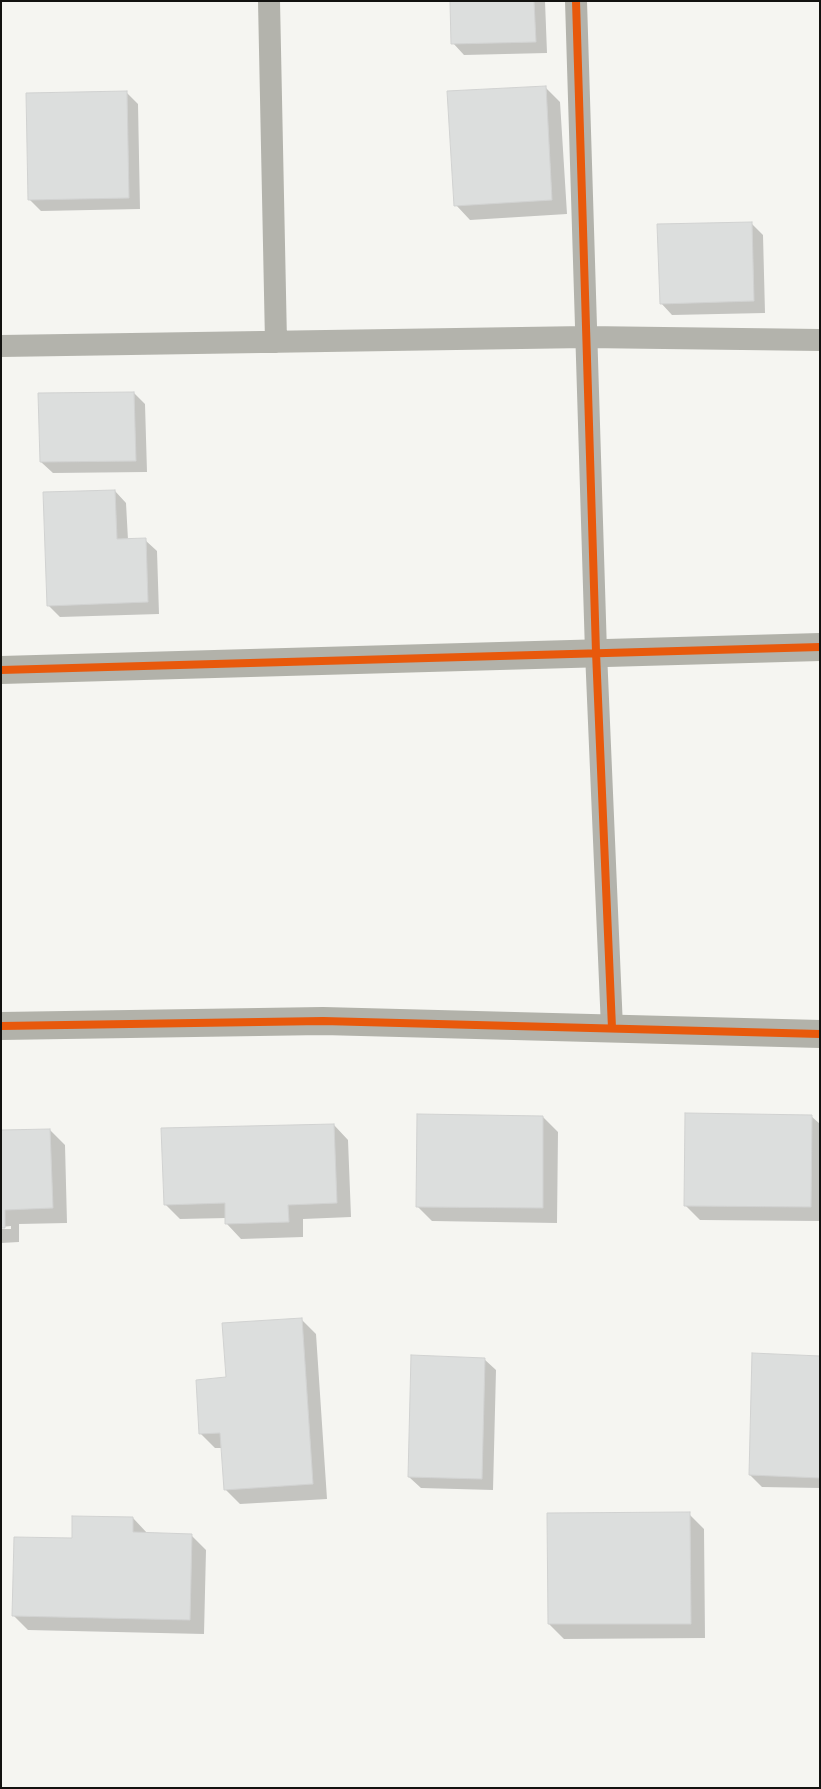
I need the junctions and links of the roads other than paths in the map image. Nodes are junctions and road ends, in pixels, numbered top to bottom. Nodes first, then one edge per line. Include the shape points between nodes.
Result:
1 (270, 1) edge
2 (576, 1) edge
3 (586, 337) junction
4 (820, 340) edge
5 (276, 342) junction
6 (1, 346) edge
7 (820, 647) edge
8 (596, 652) junction
9 (1, 670) edge
10 (1, 1026) edge
11 (612, 1028) junction
12 (820, 1034) edge

1 - 5 street
2 - 3 street
3 - 4 street
3 - 5 street
3 - 8 street
5 - 6 street
7 - 8 street
8 - 9 street
8 - 11 street
10 - 11 street via 323,1021
11 - 12 street

